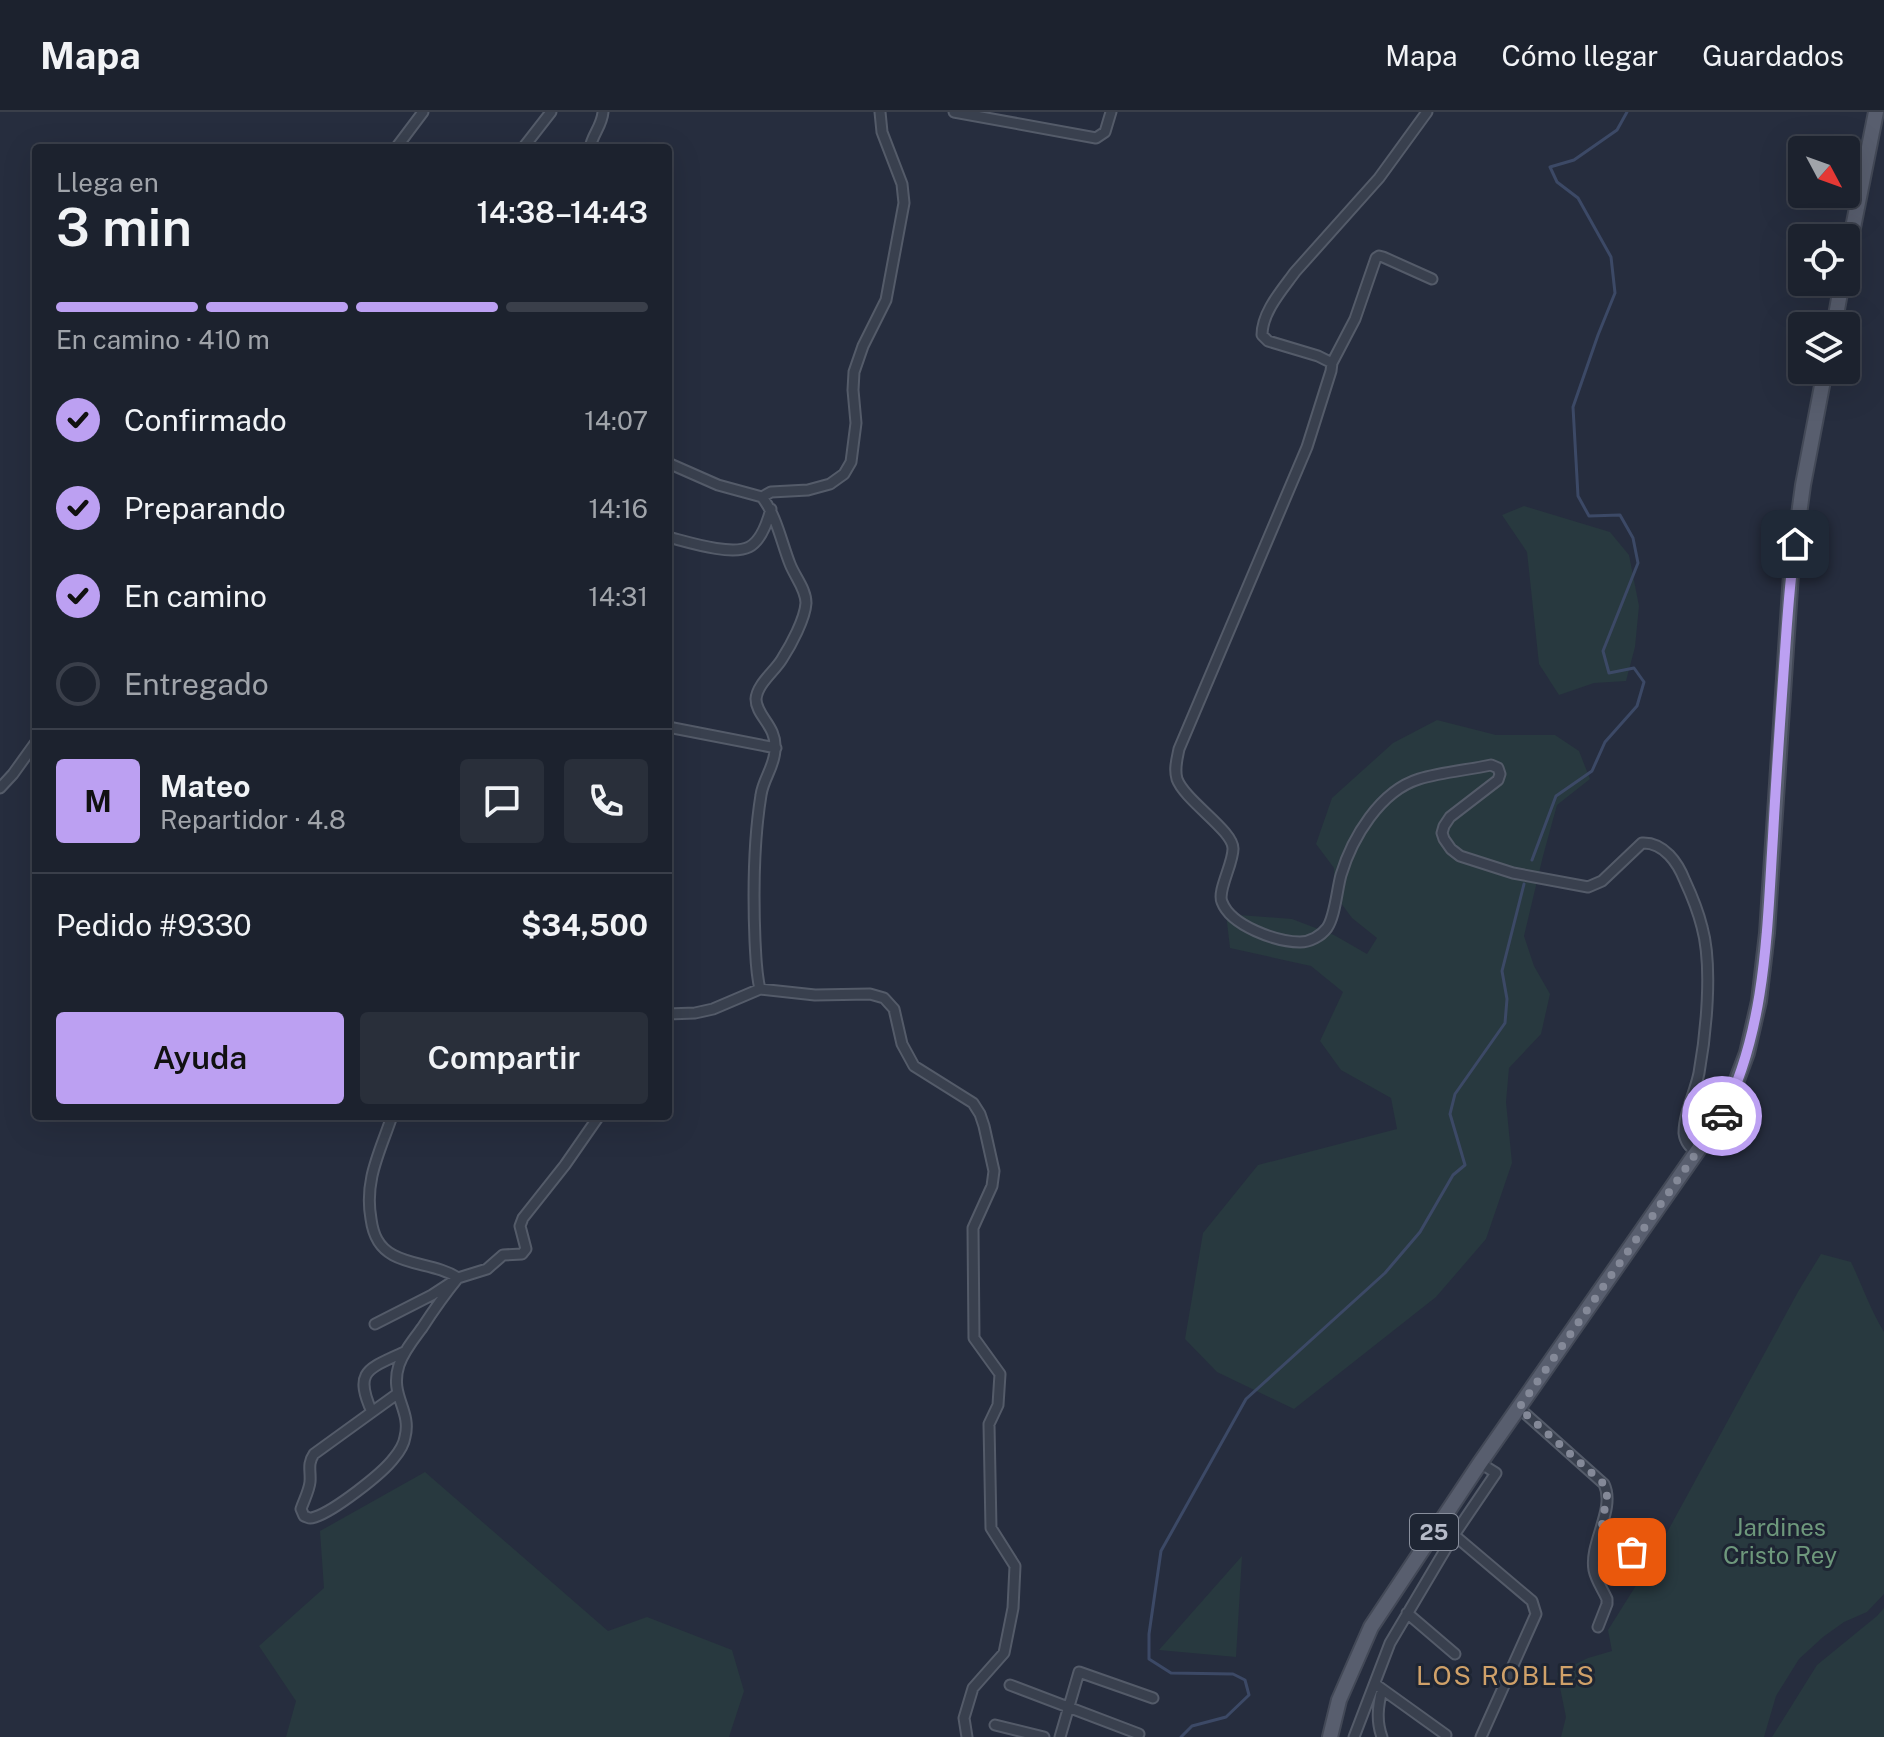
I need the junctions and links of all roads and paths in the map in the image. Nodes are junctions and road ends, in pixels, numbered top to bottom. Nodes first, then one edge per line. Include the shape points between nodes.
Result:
1 (423, 112) edge
2 (551, 112) edge
3 (603, 112) edge
4 (880, 112) edge
5 (954, 112) edge
6 (1111, 112) edge
7 (1427, 112) edge
8 (1876, 112) edge
9 (399, 144) edge
10 (526, 144) edge
11 (591, 144) edge
12 (1854, 224) edge
13 (1432, 279) dead end
14 (1332, 363) junction
15 (1822, 384) edge
16 (672, 465) edge
17 (762, 497) junction
18 (771, 509) junction
19 (672, 538) edge
20 (672, 728) edge
21 (32, 748) edge
22 (776, 748) junction
23 (0, 788) edge
24 (760, 989) junction
25 (672, 1014) edge
26 (391, 1120) edge
27 (596, 1120) edge
28 (1697, 1153) junction
29 (458, 1278) junction
30 (375, 1324) dead end
31 (404, 1352) junction
32 (397, 1394) junction
33 (1519, 1408) junction
34 (372, 1412) junction
35 (1480, 1463) junction
36 (1602, 1525) junction
37 (1454, 1535) junction
38 (1622, 1578) dead end
39 (1407, 1613) junction
40 (1598, 1627) dead end
41 (1455, 1654) dead end
42 (1010, 1685) dead end
43 (1378, 1686) junction
44 (1153, 1698) dead end
45 (1070, 1707) junction
46 (995, 1725) dead end
47 (1139, 1734) dead end
48 (1446, 1735) dead end
49 (967, 1737) edge
50 (1044, 1737) edge
51 (1060, 1737) edge
52 (1330, 1737) edge
53 (1354, 1737) edge
54 (1382, 1737) edge
55 (1481, 1737) edge

1 - 9 street
2 - 10 street
3 - 11 street
4 - 17 street via 904,203 886,300 854,372 851,462 830,484
5 - 6 street via 1096,138 1105,132
7 - 14 street via 1379,178 1284,286 1264,320 1262,335 1268,341
8 - 12 main road
13 - 14 street via 1376,258 1355,319
14 - 28 street via 1307,447 1175,765 1179,783 1232,839 1222,905 1264,936 1312,940 1328,927 1341,873 1359,834 1384,800 1418,779 1491,765 1500,771 1498,780 1444,826 1444,839 1460,856 1513,873 1588,887 1602,881 1642,843 1656,846 1681,871 1708,958 1704,1041 1684,1129 1687,1144
15 - 28 main road, 25 via 1791,574 1759,1001 1729,1101
16 - 17 street
17 - 18 street
18 - 19 street via 760,535 746,548
18 - 22 street via 806,598 788,649 756,700
20 - 22 street
21 - 23 street
22 - 24 street via 761,793 753,884
24 - 25 street via 713,1009
24 - 49 street via 884,998 894,1009 902,1044 914,1066 973,1103 984,1126 994,1171 973,1228 974,1338 1000,1374 998,1405 989,1424 991,1528 1015,1566 1004,1653 973,1688 964,1718
26 - 29 street via 369,1184 375,1235 391,1254
27 - 29 street via 523,1218 524,1252 503,1255 481,1272
28 - 33 main road, 25
29 - 30 street
29 - 31 street
31 - 32 street
31 - 34 street via 367,1374 363,1391
32 - 34 street
32 - 34 street via 406,1430 394,1459 327,1511 304,1516 310,1459
33 - 35 main road, 25
33 - 36 street via 1604,1484
35 - 37 street via 1496,1473
35 - 52 main road, 25 via 1371,1627 1339,1700
36 - 38 street via 1631,1546
36 - 40 street via 1594,1571 1607,1604
37 - 39 street
37 - 55 street via 1532,1601 1536,1614
39 - 41 street
39 - 43 street via 1390,1643
42 - 45 street
43 - 48 street
43 - 53 street
43 - 54 street
44 - 45 street via 1079,1672
45 - 47 street
45 - 51 street
46 - 50 street

